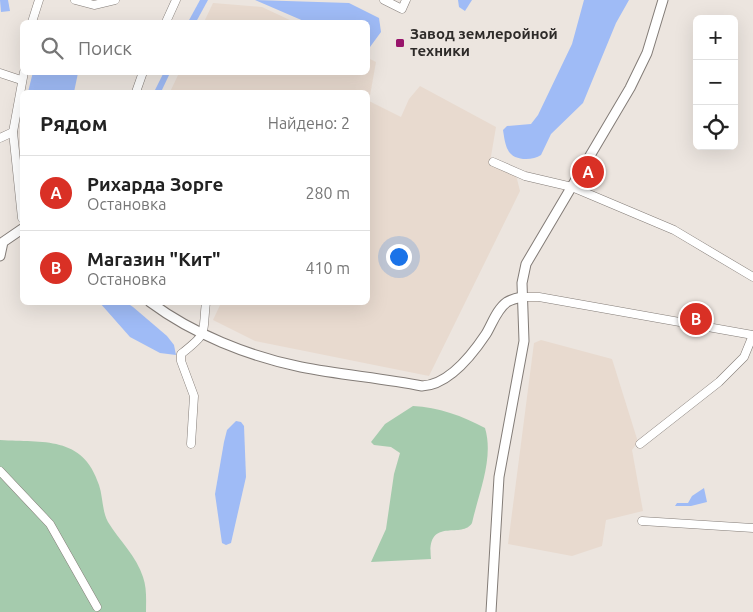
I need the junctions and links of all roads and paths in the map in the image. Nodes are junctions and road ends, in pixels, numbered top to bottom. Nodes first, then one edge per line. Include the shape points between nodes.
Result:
1 (39, 0) edge
2 (75, 0) edge
3 (115, 0) edge
4 (176, 0) edge
5 (384, 0) edge
6 (406, 0) edge
7 (663, 0) edge
8 (33, 20) edge
9 (167, 20) edge
10 (0, 73) edge
11 (142, 75) edge
12 (23, 76) edge
13 (20, 90) edge
14 (137, 90) edge
15 (20, 93) edge
16 (13, 132) junction
17 (0, 138) edge
18 (493, 162) dead end
19 (572, 187) junction
20 (20, 199) edge
21 (20, 230) edge
22 (0, 256) edge
23 (753, 276) edge
24 (522, 297) junction
25 (155, 305) edge
26 (206, 305) edge
27 (204, 333) junction
28 (753, 335) edge
29 (191, 444) dead end
30 (640, 444) dead end
31 (0, 471) edge
32 (642, 521) dead end
33 (753, 528) edge
34 (97, 607) dead end
35 (491, 612) edge

1 - 8 street
2 - 3 street via 94,5
4 - 9 street
5 - 6 street via 402,9
7 - 19 main road via 647,54
10 - 12 street
11 - 14 street
12 - 13 street
15 - 16 street
16 - 17 street
16 - 20 street
18 - 19 street via 524,176
19 - 23 street via 674,230
19 - 24 main road via 526,264
21 - 22 main road via 4,242
24 - 27 main road via 503,306 478,345 458,367 430,385 300,366 238,349
24 - 28 street via 539,297
24 - 35 main road via 524,341 499,476
25 - 27 main road
26 - 27 street
27 - 29 street via 181,354 194,396
28 - 30 street via 744,357
31 - 34 street via 50,524
32 - 33 street

